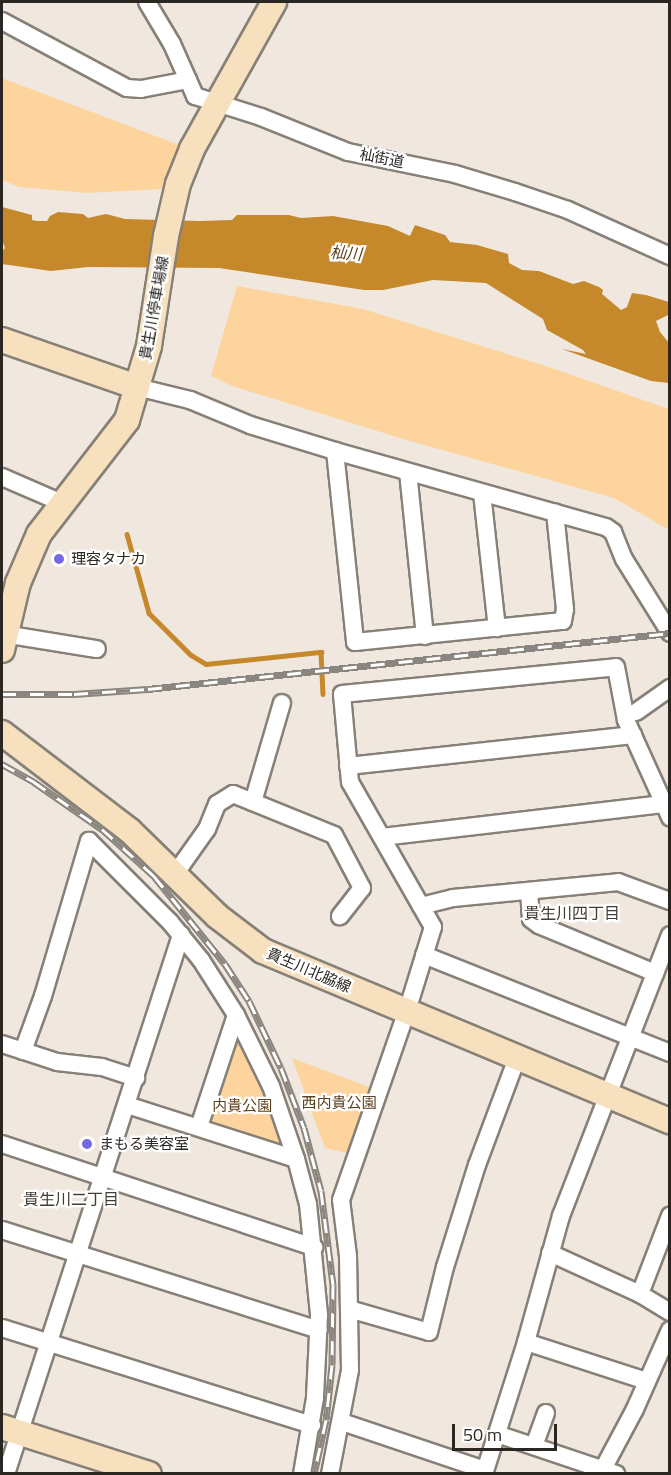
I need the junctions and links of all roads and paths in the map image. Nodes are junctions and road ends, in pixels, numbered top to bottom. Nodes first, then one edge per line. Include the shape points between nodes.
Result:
1 (147, 2) edge
2 (274, 2) edge
3 (2, 21) edge
4 (188, 80) junction
5 (217, 104) junction
6 (669, 256) edge
7 (2, 340) edge
8 (140, 379) junction
9 (335, 451) junction
10 (408, 472) junction
11 (2, 477) edge
12 (482, 493) junction
13 (62, 503) junction
14 (555, 513) junction
15 (497, 628) junction
16 (669, 633) edge
17 (425, 636) junction
18 (2, 639) edge
19 (97, 649) dead end
20 (669, 688) edge
21 (282, 704) dead end
22 (636, 712) dead end
23 (2, 733) edge
24 (633, 735) junction
25 (348, 766) junction
26 (253, 802) junction
27 (666, 811) edge
28 (381, 837) junction
29 (175, 874) junction
30 (529, 891) junction
31 (669, 901) edge
32 (421, 906) junction
33 (340, 916) dead end
34 (181, 935) junction
35 (669, 935) edge
36 (424, 955) junction
37 (655, 973) junction
38 (407, 1011) junction
39 (236, 1015) junction
40 (629, 1037) junction
41 (2, 1044) edge
42 (23, 1051) junction
43 (669, 1053) edge
44 (517, 1058) junction
45 (136, 1078) junction
46 (606, 1094) junction
47 (127, 1105) junction
48 (669, 1121) edge
49 (199, 1127) junction
50 (2, 1144) edge
51 (296, 1159) junction
52 (102, 1176) junction
53 (669, 1219) edge
54 (2, 1230) edge
55 (314, 1247) junction
56 (550, 1253) junction
57 (79, 1255) junction
58 (640, 1294) junction
59 (349, 1309) junction
60 (669, 1312) edge
61 (2, 1328) edge
62 (319, 1330) junction
63 (669, 1330) edge
64 (526, 1342) junction
65 (48, 1343) junction
66 (647, 1381) junction
67 (546, 1413) dead end
68 (342, 1422) junction
69 (312, 1425) junction
70 (10, 1430) edge
71 (497, 1434) junction
72 (534, 1446) junction
73 (609, 1471) edge
74 (485, 1472) edge
75 (6, 1473) edge
76 (149, 1473) edge
77 (302, 1473) edge
78 (330, 1473) edge

1 - 4 street, 杣街道
2 - 5 main road, 貴生川停車場線
3 - 4 street via 127,88
4 - 5 street, 杣街道 via 195,96
5 - 6 street, 杣街道 via 348,152 455,174 546,202
5 - 8 main road, 貴生川停車場線 via 178,184 154,325
7 - 8 main road
8 - 9 street via 250,425
8 - 13 main road, 貴生川停車場線 via 127,420
9 - 10 street
9 - 17 street via 355,642
10 - 12 street
10 - 17 street
11 - 13 street
12 - 14 street
12 - 15 street
13 - 18 main road, 貴生川停車場線 via 39,534 25,562
14 - 15 street via 563,621
14 - 16 street via 613,532 624,559
15 - 17 street
18 - 19 street
20 - 22 street
21 - 26 street
23 - 29 main road, 貴生川北脇線 via 129,830
24 - 25 street
24 - 25 street via 626,720 616,667 342,694
24 - 27 street
25 - 28 street via 350,783
26 - 29 street via 233,794 217,804 207,829
26 - 33 street via 334,835 362,888
27 - 28 street
28 - 32 street
29 - 38 main road, 貴生川北脇線 via 217,916 263,951
30 - 31 street via 618,882
30 - 32 street via 453,898
30 - 37 street via 531,919 539,925
32 - 36 street via 432,927
34 - 39 street
34 - 42 street via 88,841
34 - 45 street
35 - 37 street
36 - 38 street
36 - 40 street
37 - 40 street
38 - 44 main road, 貴生川北脇線
38 - 59 street via 341,1200
39 - 49 street
39 - 51 street via 271,1086
40 - 43 street
40 - 46 street
41 - 42 street
42 - 45 street
44 - 46 main road, 貴生川北脇線
44 - 59 street via 477,1165 429,1332
45 - 47 street
46 - 48 main road, 貴生川北脇線
46 - 56 street
47 - 49 street
47 - 52 street
49 - 51 street
50 - 52 street
51 - 55 street
52 - 55 street
52 - 57 street
53 - 58 street
54 - 57 street
55 - 62 street
56 - 58 street
56 - 64 street
57 - 62 street
57 - 65 street
58 - 60 street
59 - 68 street via 350,1370
61 - 65 street
62 - 69 street
63 - 66 street
64 - 66 street
64 - 71 street
65 - 69 street
65 - 70 street
66 - 73 street
67 - 72 street
68 - 74 street
68 - 78 street
69 - 77 street
70 - 75 street
70 - 76 main road
71 - 72 street
71 - 74 street
72 - 73 street

